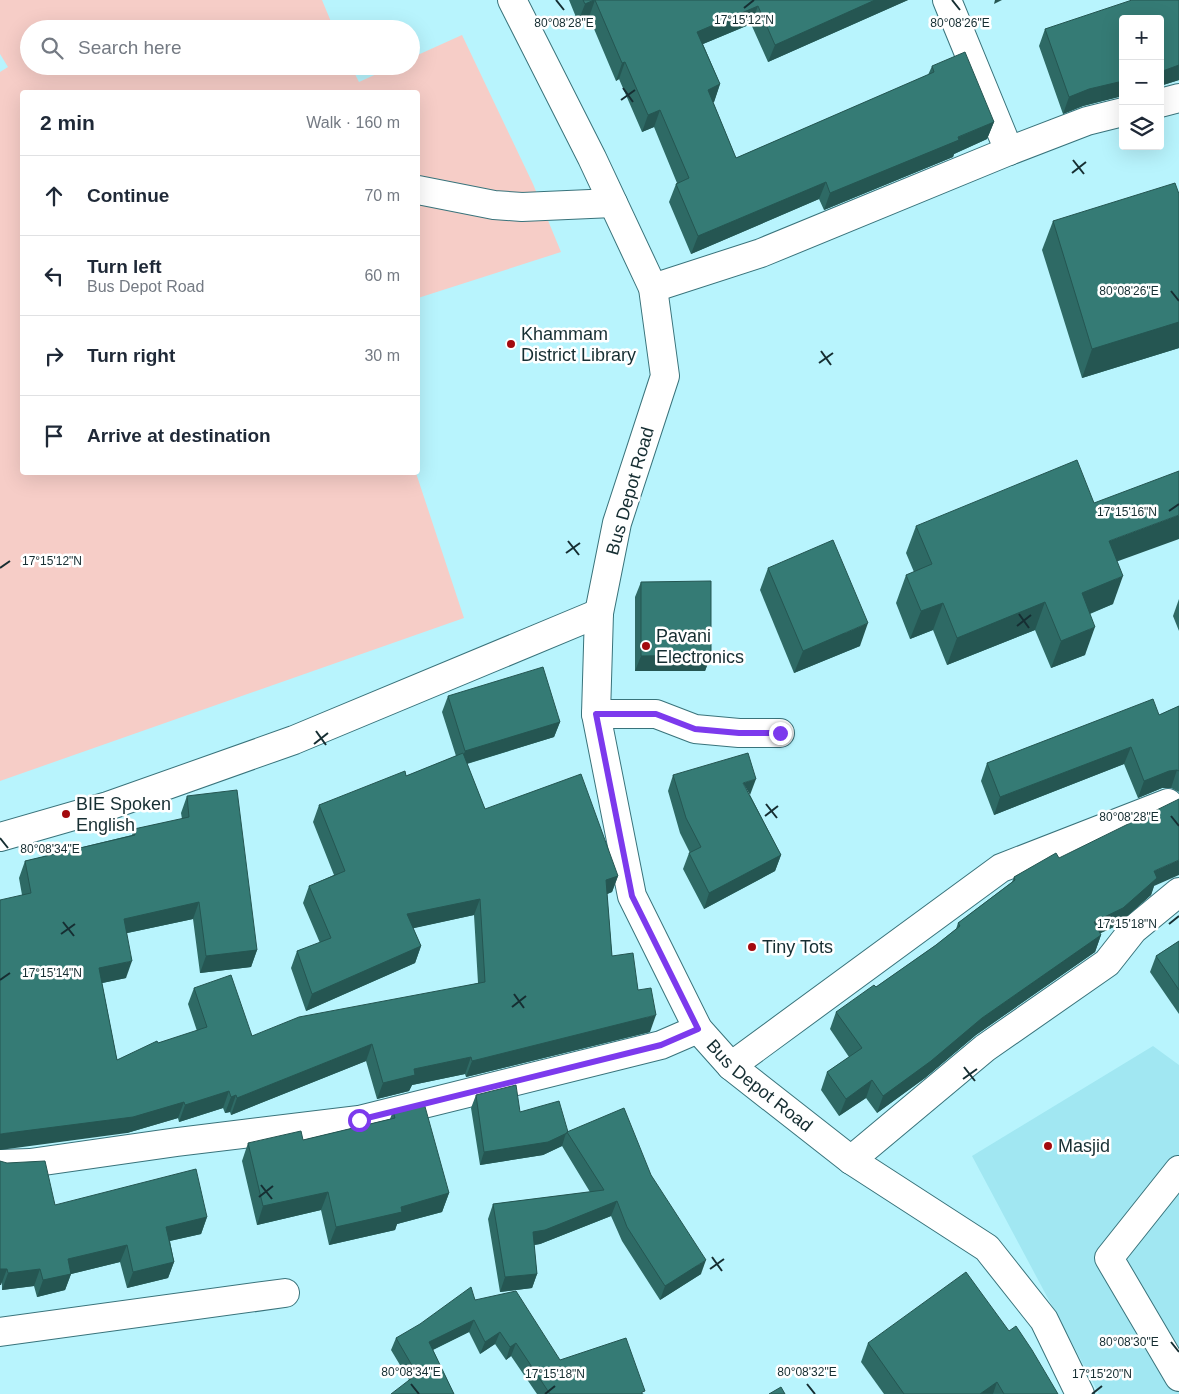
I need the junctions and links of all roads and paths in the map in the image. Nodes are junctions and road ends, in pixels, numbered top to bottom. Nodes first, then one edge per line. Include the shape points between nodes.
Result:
1 (512, 0) edge
2 (947, 0) edge
3 (1179, 98) edge
4 (1164, 102) edge
5 (1119, 113) edge
6 (1008, 151) junction
7 (420, 190) edge
8 (613, 202) junction
9 (653, 288) junction
10 (599, 613) junction
11 (596, 714) junction
12 (780, 733) dead end
13 (1168, 803) edge
14 (0, 838) edge
15 (1179, 892) edge
16 (698, 1029) junction
17 (731, 1066) junction
18 (851, 1160) junction
19 (0, 1164) edge
20 (1179, 1170) edge
21 (285, 1293) dead end
22 (0, 1332) edge
23 (1179, 1378) edge
24 (1080, 1394) edge

1 - 8 street, Bus Depot Road
2 - 6 street
3 - 4 street
5 - 6 street via 1087,121
6 - 9 street via 760,253
7 - 8 street via 486,204 522,207
8 - 9 street, Bus Depot Road
9 - 10 street, Bus Depot Road via 665,376 617,523
10 - 11 street, Bus Depot Road
10 - 14 street via 294,740 108,806
11 - 12 street via 656,714 695,729
11 - 16 street, Bus Depot Road via 632,896
13 - 17 street via 1001,868
15 - 18 street via 1134,930 1107,963 985,1048
16 - 17 street, Bus Depot Road
16 - 19 street via 661,1045 359,1120 30,1164
17 - 18 street, Bus Depot Road
18 - 24 street, Bus Depot Road via 987,1248 1044,1320
20 - 23 street via 1109,1258
21 - 22 street

